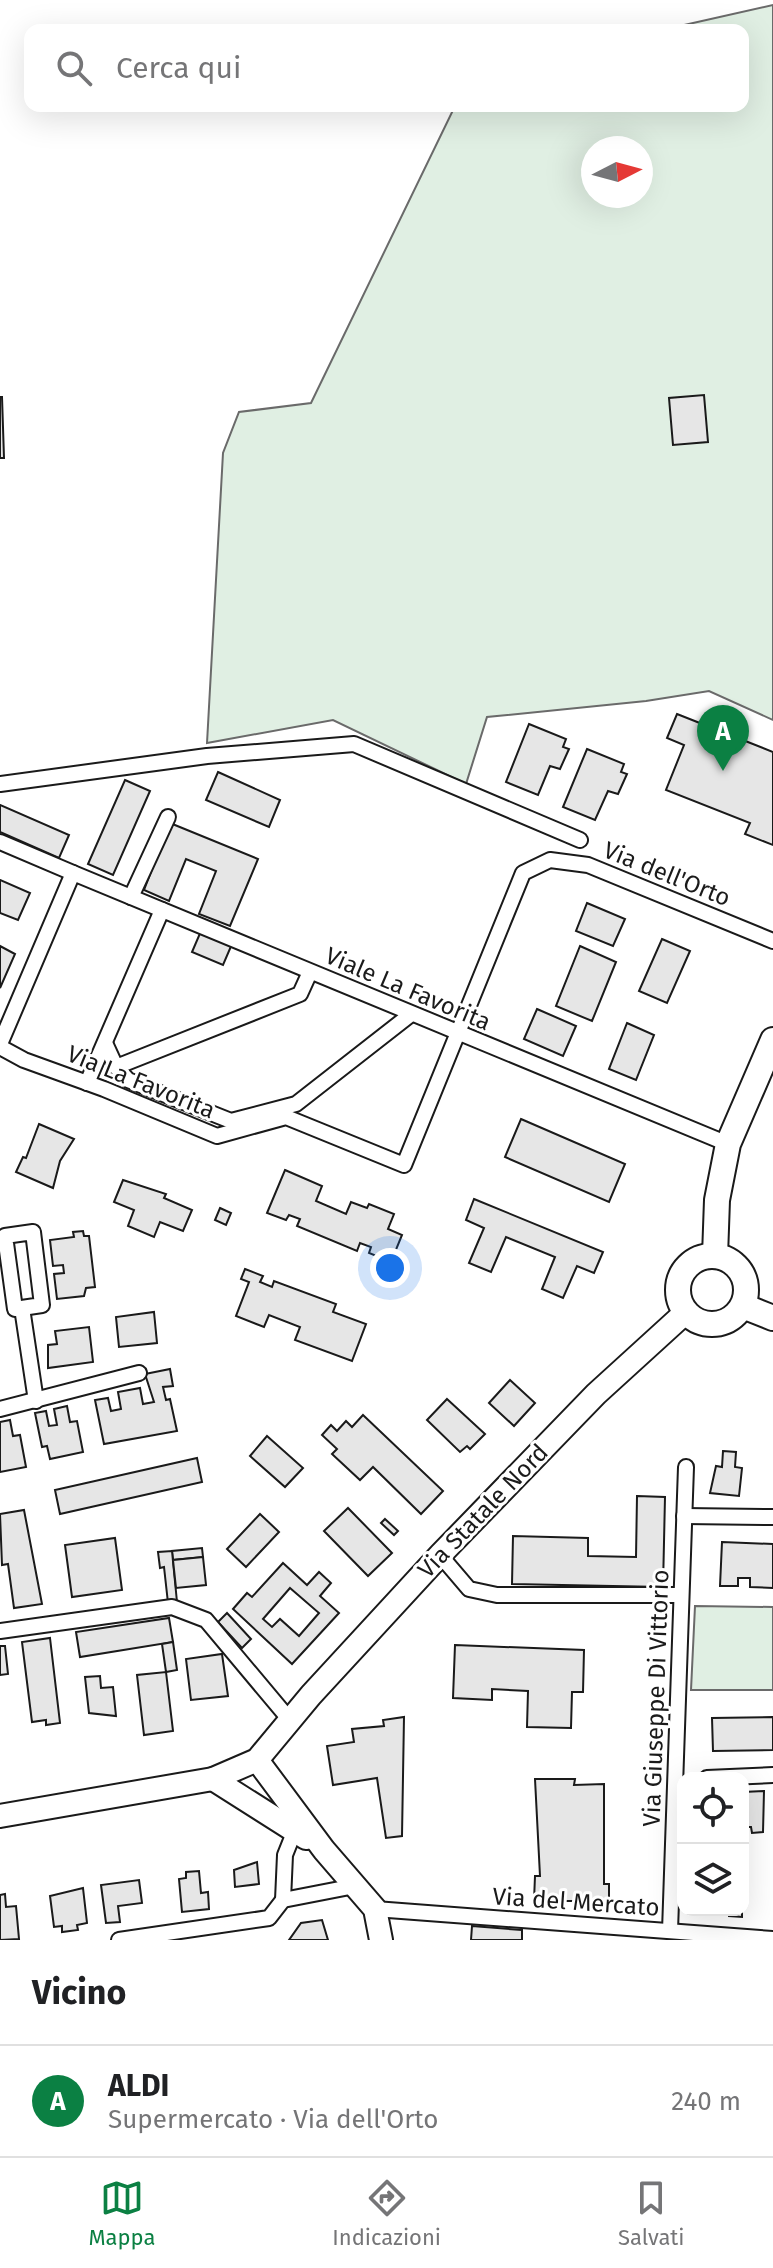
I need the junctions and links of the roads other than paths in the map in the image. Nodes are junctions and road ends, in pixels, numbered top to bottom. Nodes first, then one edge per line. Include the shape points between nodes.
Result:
1 (0, 784) edge
2 (168, 817) dead end
3 (580, 840) dead end
4 (0, 842) edge
5 (73, 873) junction
6 (131, 897) junction
7 (162, 910) junction
8 (773, 941) edge
9 (310, 972) junction
10 (410, 1015) junction
11 (456, 1033) junction
12 (773, 1040) edge
13 (105, 1043) junction
14 (0, 1046) edge
15 (116, 1067) junction
16 (87, 1083) junction
17 (728, 1144) junction
18 (404, 1165) joint
19 (715, 1256) junction
20 (743, 1306) junction
21 (22, 1308) junction
22 (686, 1312) junction
23 (773, 1318) edge
24 (139, 1373) dead end
25 (36, 1401) junction
26 (0, 1409) edge
27 (686, 1467) dead end
28 (684, 1516) junction
29 (773, 1517) edge
30 (440, 1555) junction
31 (681, 1595) junction
32 (0, 1631) edge
33 (289, 1719) junction
34 (257, 1760) junction
35 (679, 1772) edge
36 (773, 1775) edge
37 (749, 1776) edge
38 (213, 1779) junction
39 (677, 1813) edge
40 (0, 1816) edge
41 (295, 1830) junction
42 (324, 1850) junction
43 (355, 1886) junction
44 (283, 1900) junction
45 (375, 1909) junction
46 (670, 1931) junction
47 (773, 1939) edge
48 (119, 1940) edge
49 (381, 1940) edge

1 - 3 street via 207,756 354,744
2 - 6 street
4 - 5 street, Viale La Favorita
5 - 6 street, Viale La Favorita
5 - 14 street
6 - 7 street, Viale La Favorita
7 - 9 street, Viale La Favorita
7 - 13 street
8 - 11 street, Via dell'Orto via 588,865 550,860 523,873
9 - 10 street, Viale La Favorita
9 - 15 street via 300,994
10 - 11 street, Viale La Favorita
10 - 15 street via 296,1104 231,1121 128,1080
11 - 17 street, Viale La Favorita
11 - 18 street, Via dell'Orto
12 - 17 main road
13 - 15 street
13 - 16 street
14 - 16 street, Via La Favorita
16 - 18 street, Via La Favorita via 217,1136 286,1117
17 - 19 main road via 717,1200
19 - 20 main road via 742,1274
19 - 22 main road via 693,1261 679,1279
20 - 22 main road via 720,1324 702,1323
20 - 23 main road
21 - 21 street via 15,1309 5,1236 33,1232 42,1305
21 - 25 street
22 - 30 main road, Via Statale Nord via 596,1394
24 - 25 street
25 - 26 street
27 - 28 street, Via Giuseppe Di Vittorio
28 - 29 street
28 - 31 street, Via Giuseppe Di Vittorio
30 - 31 street via 469,1589 497,1595
30 - 33 main road, Via Statale Nord
31 - 35 street, Via Giuseppe Di Vittorio
32 - 33 street via 172,1607 187,1610 206,1620
33 - 34 main road, Via Statale Nord
34 - 38 main road
34 - 42 main road
36 - 37 street
38 - 40 main road
38 - 41 main road
39 - 46 street, Via Giuseppe Di Vittorio
41 - 42 main road
41 - 44 street via 285,1855
42 - 43 main road
43 - 44 street
43 - 45 main road
44 - 48 street via 269,1918
45 - 46 street, Via del Mercato
45 - 49 main road
46 - 47 street, Via del Mercato

